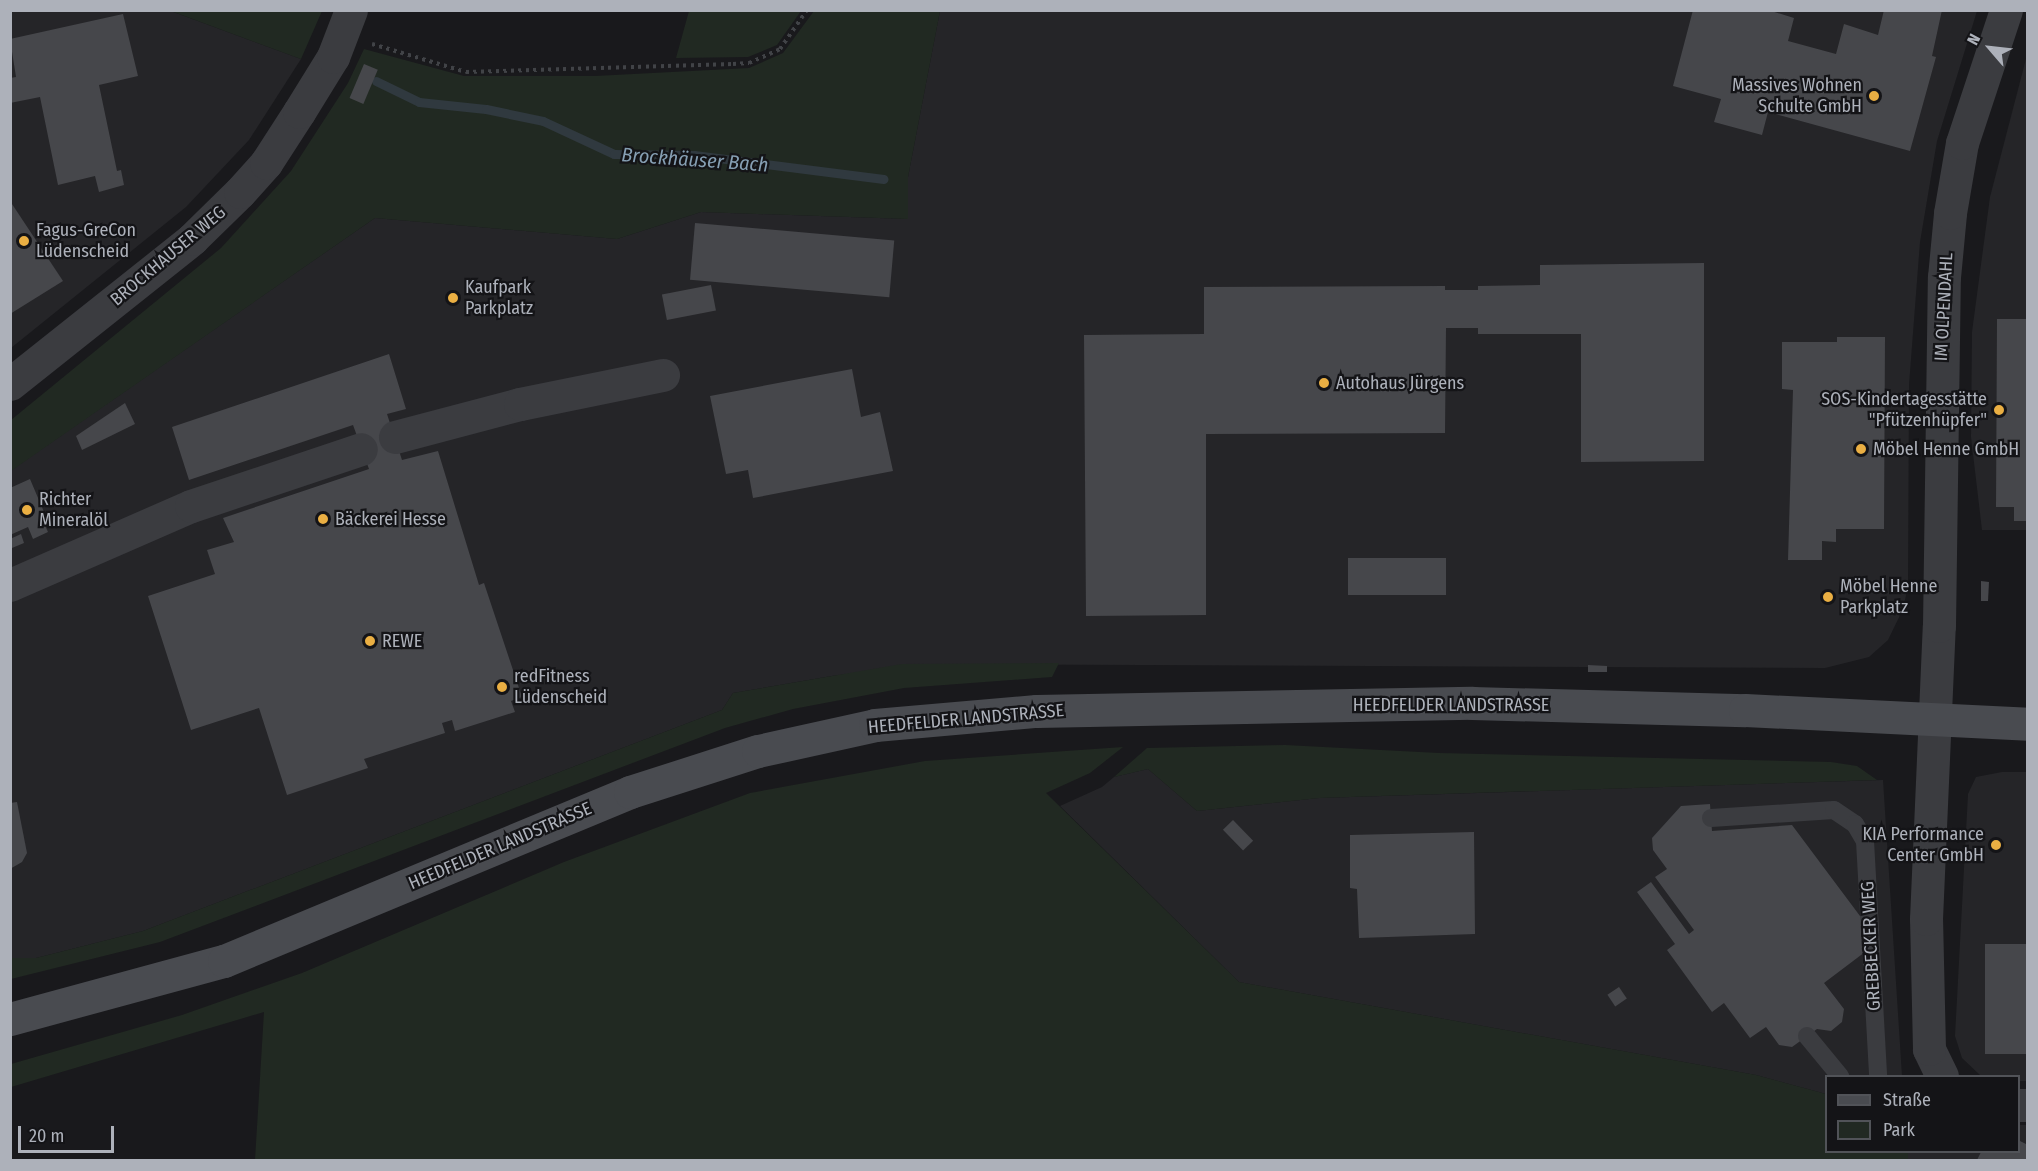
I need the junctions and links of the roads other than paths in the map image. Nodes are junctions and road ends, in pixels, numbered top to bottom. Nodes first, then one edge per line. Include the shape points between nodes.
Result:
1 (2006, 10) edge
2 (347, 22) edge
3 (663, 375) dead end
4 (10, 384) edge
5 (395, 437) dead end
6 (361, 449) dead end
7 (10, 585) edge
8 (1936, 720) junction
9 (2028, 723) edge
10 (1711, 818) dead end
11 (10, 1019) edge
12 (1807, 1036) dead end
13 (1838, 1075) edge
14 (1878, 1075) edge
15 (1941, 1075) edge

1 - 8 street, IM OLPENDAHL via 1970,114 1950,213 1940,404
2 - 4 street, BROCKHAUSER WEG via 266,163 223,210
3 - 5 street via 520,404
6 - 7 street via 191,506
8 - 9 main road, HEEDFELDER LANDSTRASSE
8 - 11 main road, HEEDFELDER LANDSTRASSE via 1745,710 1460,703 1036,711 875,725 758,751 630,792 224,961
8 - 15 street via 1926,895 1926,981 1929,1049
10 - 14 lane, GREBBECKER WEG via 1821,809 1845,814 1855,824 1866,850
12 - 13 lane

